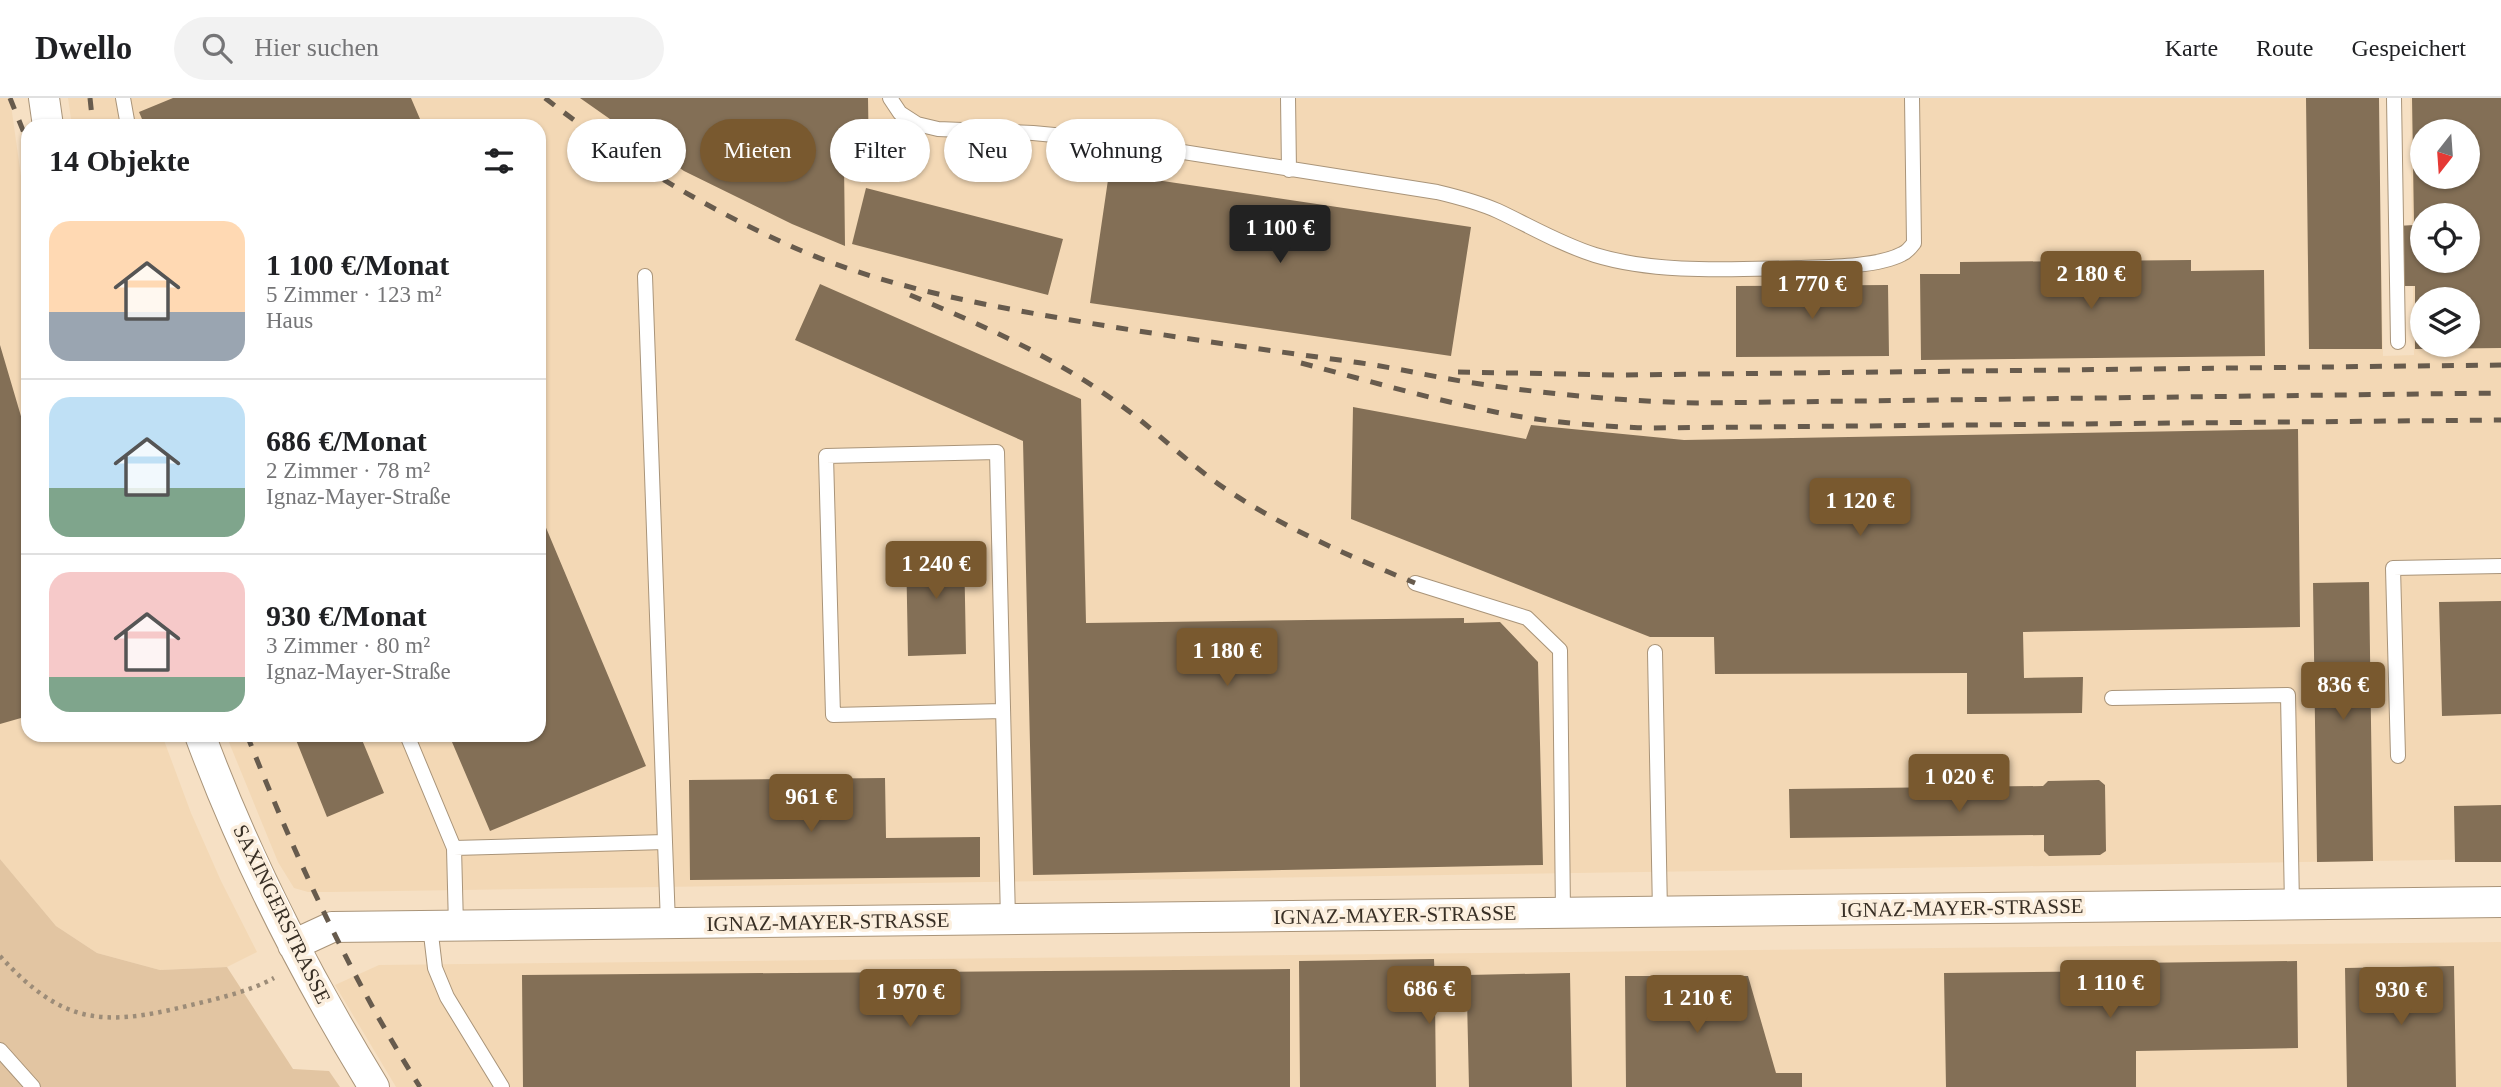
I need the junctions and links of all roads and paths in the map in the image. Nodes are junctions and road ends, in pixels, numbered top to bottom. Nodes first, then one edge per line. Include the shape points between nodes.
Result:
1 (44, 98) edge
2 (123, 98) edge
3 (890, 98) edge
4 (1288, 98) edge
5 (1912, 98) edge
6 (2395, 98) edge
7 (47, 119) edge
8 (127, 119) edge
9 (1289, 170) junction
10 (645, 276) dead end
11 (2398, 342) dead end
12 (2501, 566) edge
13 (1415, 583) dead end
14 (1655, 652) dead end
15 (2112, 698) dead end
16 (1003, 711) junction
17 (203, 742) edge
18 (410, 742) edge
19 (2398, 756) dead end
20 (666, 842) junction
21 (454, 848) junction
22 (2501, 902) edge
23 (2292, 905) junction
24 (1660, 912) junction
25 (1563, 913) junction
26 (1008, 920) junction
27 (668, 923) junction
28 (443, 926) junction
29 (298, 954) junction
30 (0, 956) edge
31 (0, 1050) edge
32 (33, 1087) edge
33 (374, 1087) edge
34 (502, 1087) edge

1 - 7 street
2 - 8 lane
3 - 9 lane via 900,113 917,124 938,129 1107,140
4 - 9 lane
5 - 9 lane via 1914,243 1890,258 1833,267 1741,269 1629,263 1559,242 1470,200
6 - 11 lane
10 - 20 lane
12 - 19 lane via 2393,568
13 - 25 lane via 1527,618 1560,650
14 - 24 lane
15 - 23 lane via 2288,695
16 - 16 lane via 996,452 826,456 833,715
16 - 26 lane
17 - 29 street, SAXINGERSTRASSE
18 - 21 lane
20 - 21 lane
20 - 27 lane
21 - 28 lane
22 - 23 street, IGNAZ-MAYER-STRASSE
23 - 24 street, IGNAZ-MAYER-STRASSE
24 - 25 street, IGNAZ-MAYER-STRASSE
25 - 26 street, IGNAZ-MAYER-STRASSE
26 - 27 street, IGNAZ-MAYER-STRASSE
27 - 28 street, IGNAZ-MAYER-STRASSE
28 - 29 street, IGNAZ-MAYER-STRASSE via 332,928
28 - 34 lane via 435,968 447,997
29 - 30 path via 268,981 131,1018 70,1010 31,987
29 - 33 street, SAXINGERSTRASSE
31 - 32 lane

